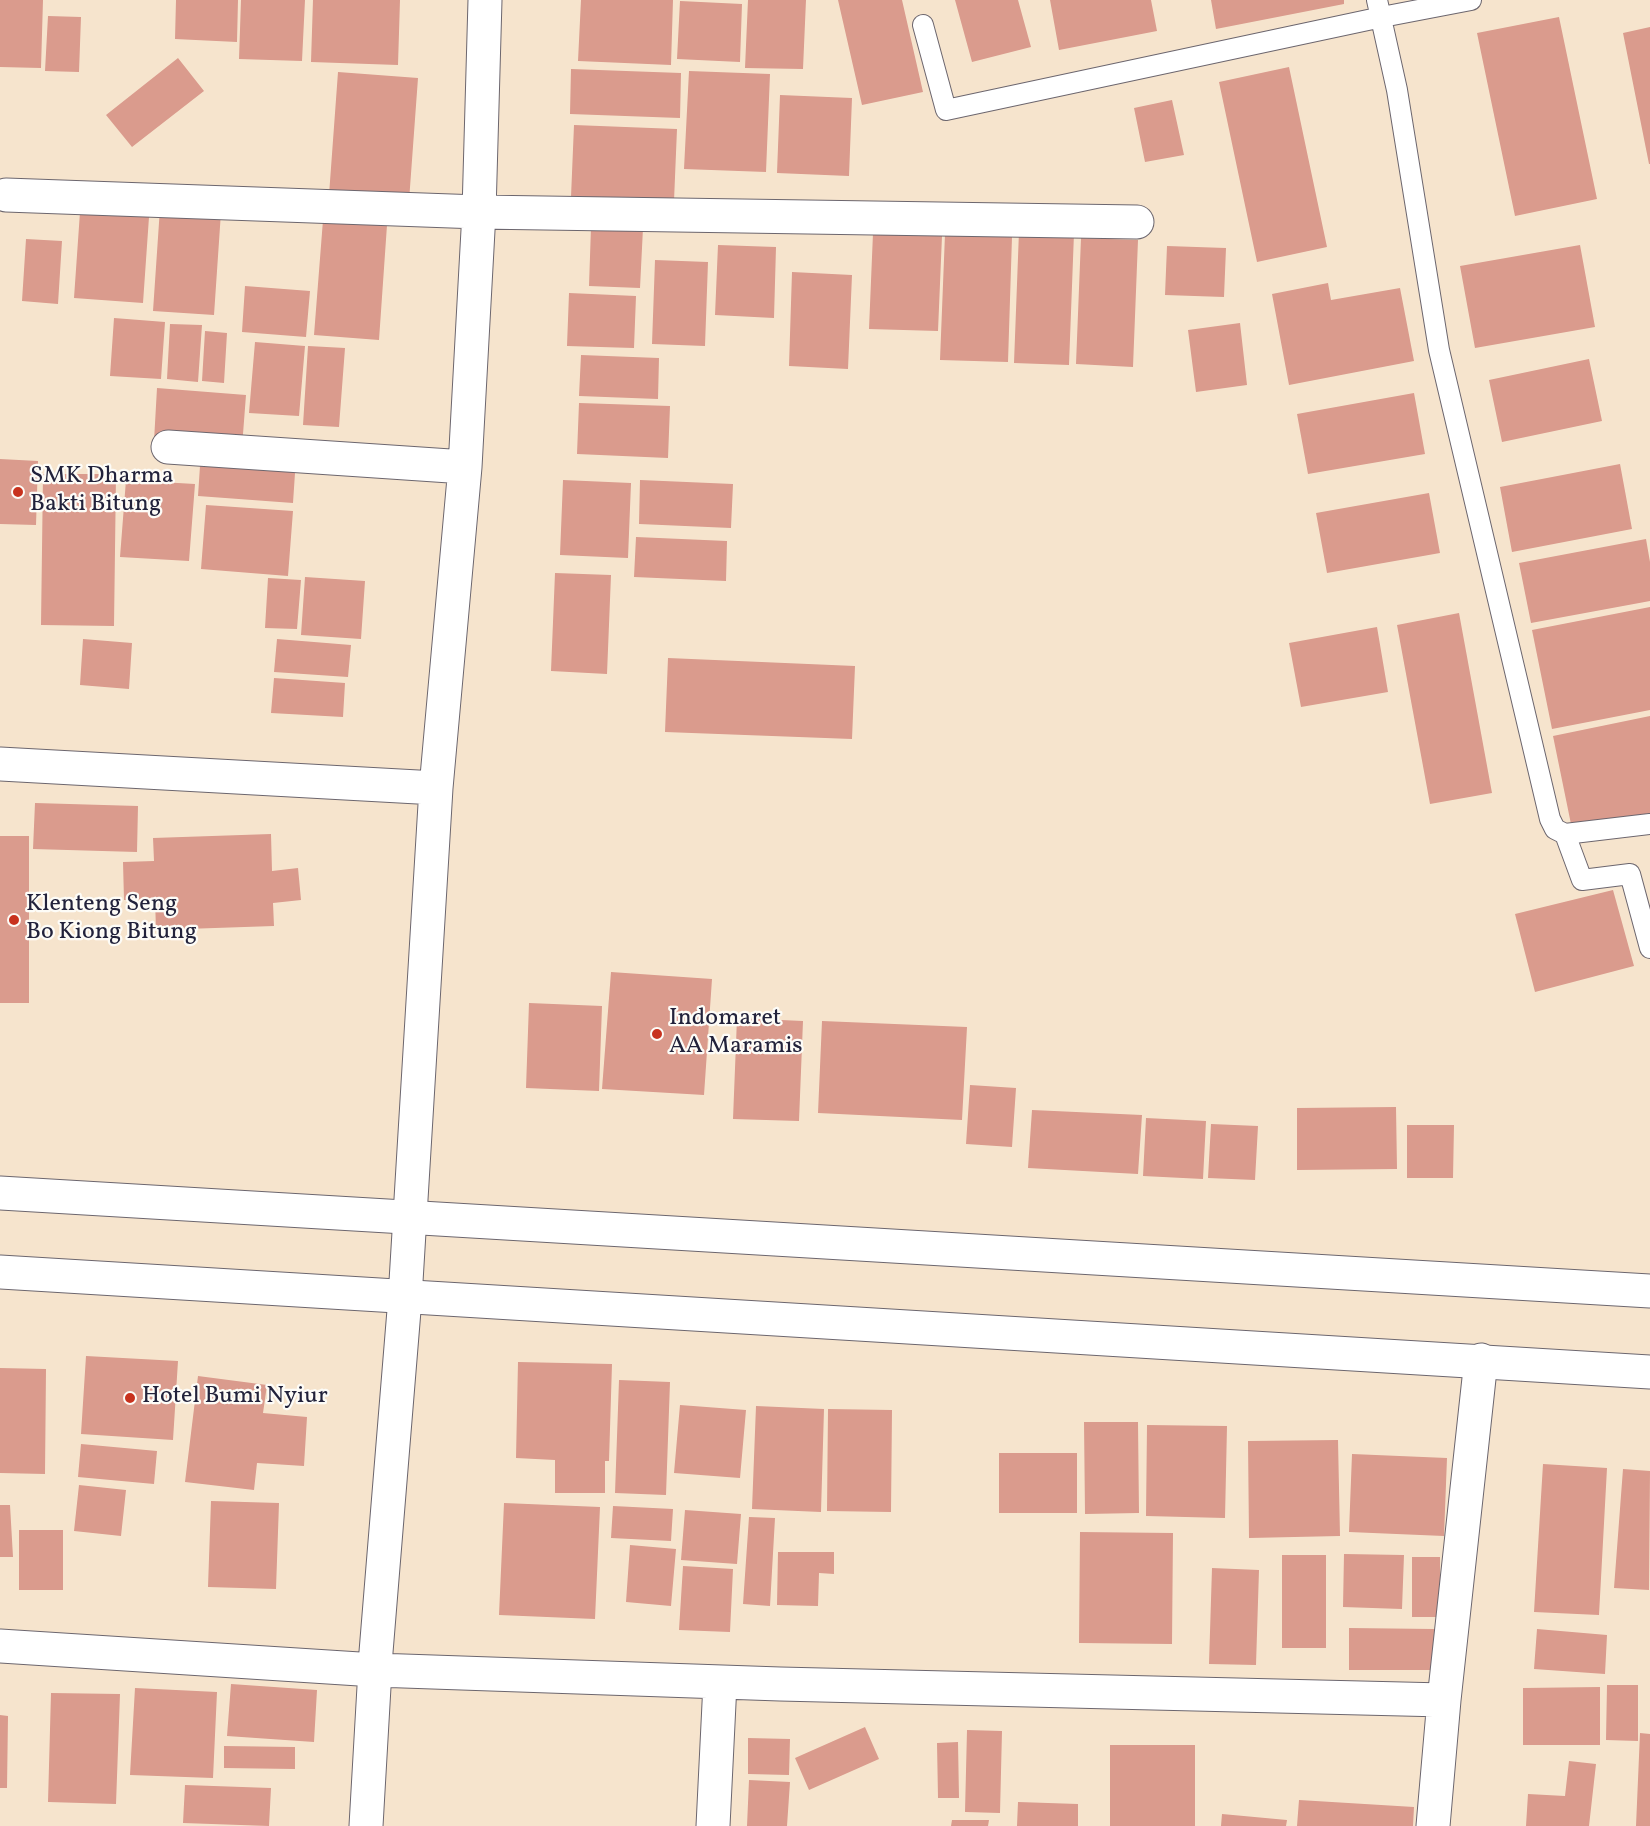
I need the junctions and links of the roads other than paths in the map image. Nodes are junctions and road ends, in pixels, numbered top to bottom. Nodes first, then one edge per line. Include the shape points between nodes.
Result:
1 (485, 0) edge
2 (1472, 0) edge
3 (1379, 8) edge
4 (923, 25) dead end
5 (6, 195) dead end
6 (478, 213) junction
7 (1137, 222) dead end
8 (168, 447) dead end
9 (465, 467) junction
10 (0, 764) edge
11 (436, 788) junction
12 (1650, 824) edge
13 (1565, 834) junction
14 (1650, 948) edge
15 (0, 1193) edge
16 (408, 1218) junction
17 (0, 1272) edge
18 (1650, 1291) edge
19 (405, 1298) junction
20 (1481, 1360) junction
21 (1650, 1371) edge
22 (0, 1646) edge
23 (375, 1670) junction
24 (720, 1683) junction
25 (1444, 1700) junction
26 (366, 1826) edge
27 (712, 1826) edge
28 (1433, 1826) edge

1 - 6 street
2 - 3 lane
3 - 4 lane via 946,110
3 - 13 lane via 1397,90 1439,350 1550,819 1554,829
5 - 6 street
6 - 7 street
6 - 9 street
8 - 9 street
9 - 11 street
10 - 11 street
11 - 16 street
12 - 13 lane
13 - 14 lane via 1582,880 1629,874
15 - 16 street
16 - 18 street
16 - 19 street
17 - 19 street
19 - 20 street
19 - 23 street
20 - 21 street
20 - 25 street
22 - 23 street
23 - 24 street
23 - 26 street
24 - 25 street
24 - 27 street
25 - 28 street

